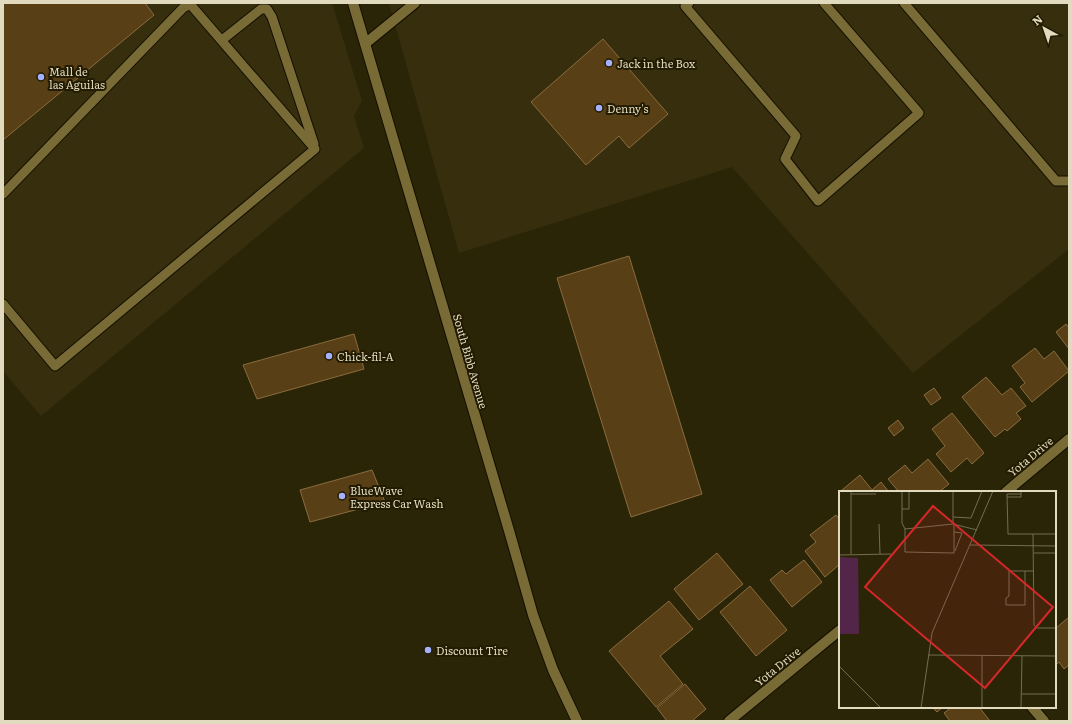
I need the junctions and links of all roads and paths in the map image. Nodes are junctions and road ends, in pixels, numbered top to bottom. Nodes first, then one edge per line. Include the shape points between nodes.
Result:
1 (353, 3) edge
2 (415, 3) edge
3 (689, 3) edge
4 (824, 3) edge
5 (904, 3) edge
6 (186, 4) edge
7 (222, 40) junction
8 (366, 43) junction
9 (315, 149) junction
10 (1069, 181) edge
11 (3, 194) edge
12 (3, 304) edge
13 (1069, 439) edge
14 (1007, 491) edge
15 (839, 631) edge
16 (1033, 708) edge
17 (577, 721) edge
18 (729, 721) edge
19 (1044, 721) edge

1 - 8 main road, South Bibb Avenue
2 - 8 main road
3 - 4 lane via 685,6 796,136 785,160 818,201 919,113
5 - 10 lane via 1056,181
6 - 7 lane
6 - 11 lane
7 - 9 lane
7 - 9 lane via 261,9 269,10
8 - 17 main road, South Bibb Avenue via 533,615 553,670
9 - 12 lane via 55,366
13 - 14 main road, Yota Drive
15 - 18 main road, Yota Drive
16 - 19 main road

